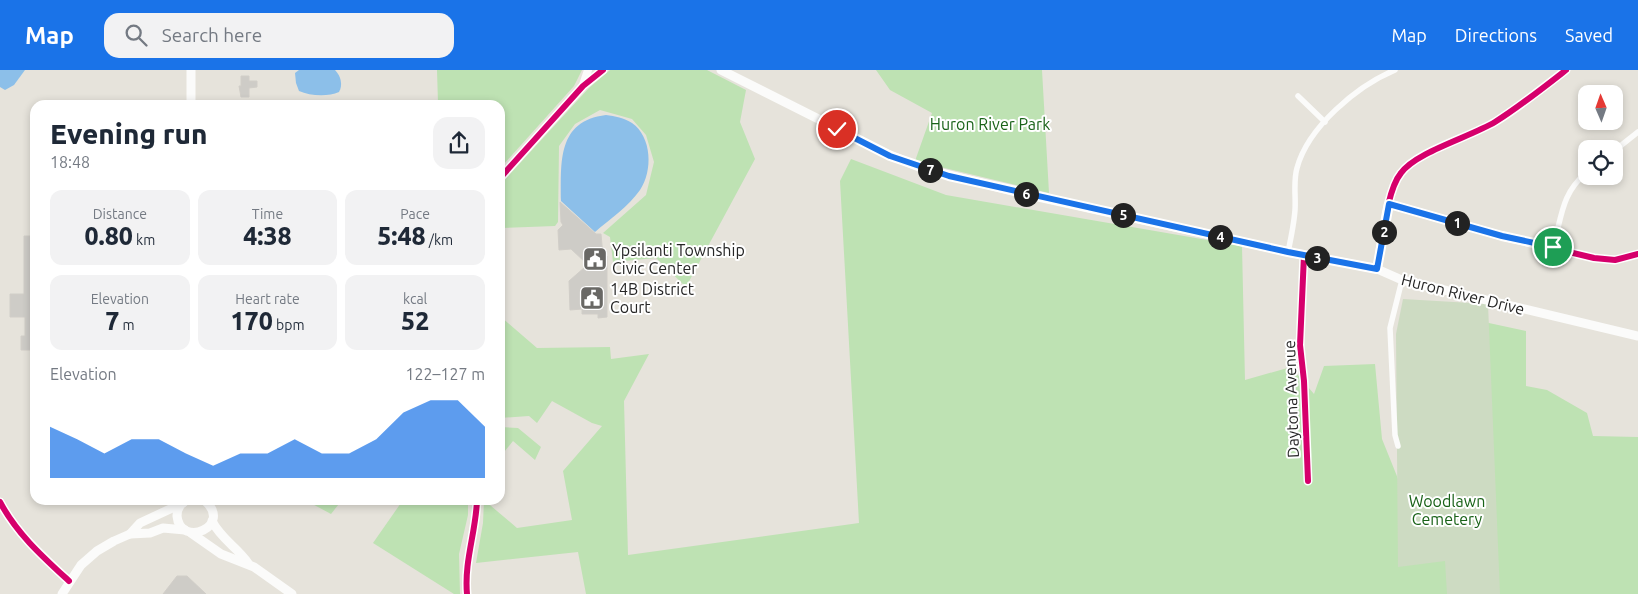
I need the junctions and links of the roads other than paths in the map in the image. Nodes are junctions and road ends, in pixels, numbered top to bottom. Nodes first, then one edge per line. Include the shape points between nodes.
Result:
1 (191, 70) edge
2 (588, 70) edge
3 (603, 70) edge
4 (721, 70) edge
5 (1395, 70) edge
6 (1566, 70) edge
7 (583, 86) junction
8 (1298, 96) dead end
9 (191, 100) edge
10 (1325, 122) junction
11 (1638, 132) edge
12 (1623, 144) edge
13 (505, 172) edge
14 (1578, 180) edge
15 (1389, 204) junction
16 (1553, 247) junction
17 (1288, 252) junction
18 (1638, 254) edge
19 (1304, 255) junction
20 (1377, 269) junction
21 (1402, 280) junction
22 (1638, 336) edge
23 (1398, 446) dead end
24 (1308, 481) dead end
25 (0, 502) edge
26 (177, 505) edge
27 (182, 505) edge
28 (210, 505) edge
29 (477, 505) edge
30 (212, 521) junction
31 (188, 531) junction
32 (130, 534) junction
33 (248, 563) junction
34 (69, 581) junction
35 (62, 594) edge
36 (292, 594) edge
37 (467, 594) edge

1 - 9 main road
2 - 7 street
3 - 7 street
4 - 17 main road, Huron River Drive via 890,156 919,167 1020,193
5 - 10 street via 1357,91
6 - 15 street via 1495,122 1416,159 1401,172
7 - 13 street
8 - 10 street
10 - 17 street via 1304,149 1297,168 1294,225
11 - 12 street
14 - 16 street via 1567,196
15 - 16 street
15 - 20 street
16 - 18 street via 1615,260
17 - 19 main road, Huron River Drive
19 - 20 main road, Huron River Drive
19 - 24 street, Daytona Avenue via 1300,345
20 - 21 main road, Huron River Drive
21 - 22 main road, Huron River Drive
21 - 23 street via 1390,328
25 - 34 street via 9,520
26 - 32 main road via 140,523
27 - 31 main road via 177,516
28 - 30 main road
29 - 37 street via 467,560
30 - 31 main road via 200,532
30 - 33 main road via 218,534
31 - 32 main road via 163,528 150,533
31 - 33 main road via 221,554
32 - 34 main road via 97,551 80,565
33 - 36 main road
34 - 35 main road

